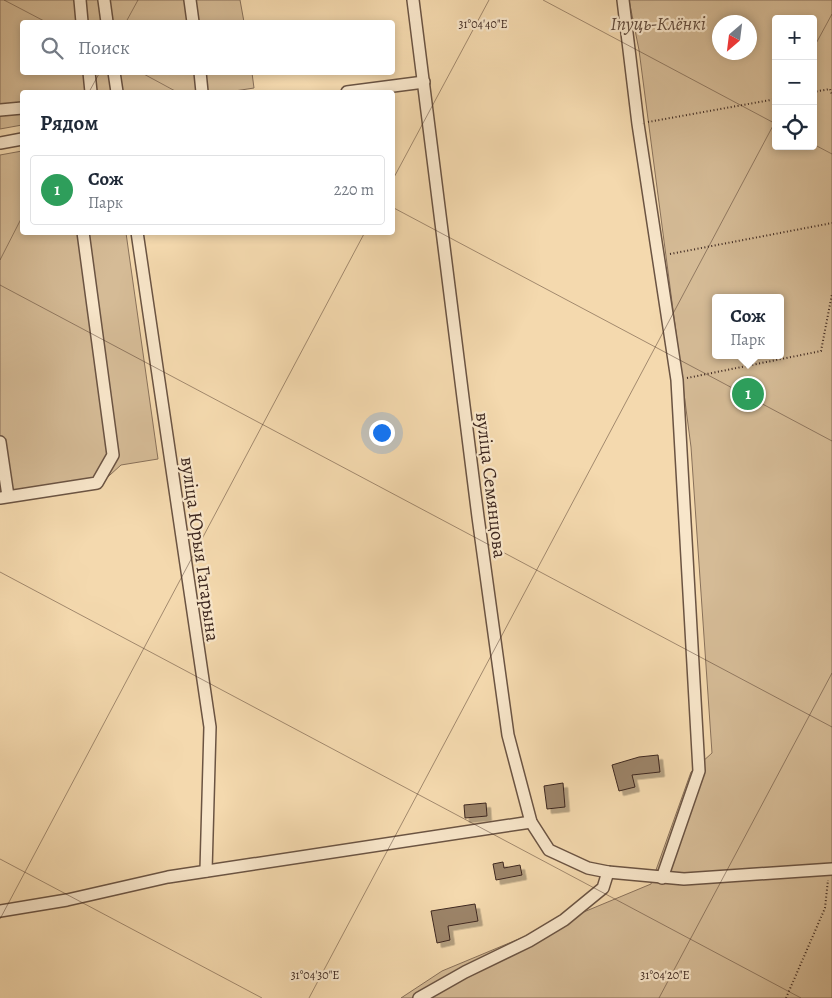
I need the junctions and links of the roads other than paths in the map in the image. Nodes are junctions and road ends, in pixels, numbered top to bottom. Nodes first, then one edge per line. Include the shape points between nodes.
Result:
1 (80, 0) edge
2 (104, 0) edge
3 (190, 0) edge
4 (413, 0) edge
5 (623, 0) edge
6 (82, 20) edge
7 (108, 20) edge
8 (193, 20) edge
9 (89, 75) edge
10 (114, 75) edge
11 (200, 75) edge
12 (424, 82) junction
13 (91, 90) edge
14 (117, 90) edge
15 (202, 90) edge
16 (362, 90) edge
17 (20, 108) edge
18 (0, 110) edge
19 (20, 139) edge
20 (0, 142) edge
21 (83, 235) edge
22 (138, 235) edge
23 (0, 442) edge
24 (4, 497) edge
25 (531, 822) junction
26 (831, 869) edge
27 (206, 871) junction
28 (608, 872) junction
29 (662, 878) junction
30 (0, 912) edge
31 (419, 998) edge

1 - 6 street
2 - 7 street
3 - 8 street
4 - 12 street, вуліца Семянцова
5 - 29 street via 638,124 677,380 700,775
9 - 13 street
10 - 14 street
11 - 15 street
12 - 16 street
12 - 25 street, вуліца Семянцова via 507,725
17 - 18 street
19 - 20 street
21 - 24 street via 113,455 97,483
22 - 27 street, вуліца Юрыя Гагарына via 210,727
23 - 24 street
25 - 27 street
25 - 28 street, вуліца Семянцова via 549,850 588,868
26 - 29 street, вуліца Семянцова
27 - 30 street
28 - 29 street, вуліца Семянцова
28 - 31 street via 603,888 564,920

